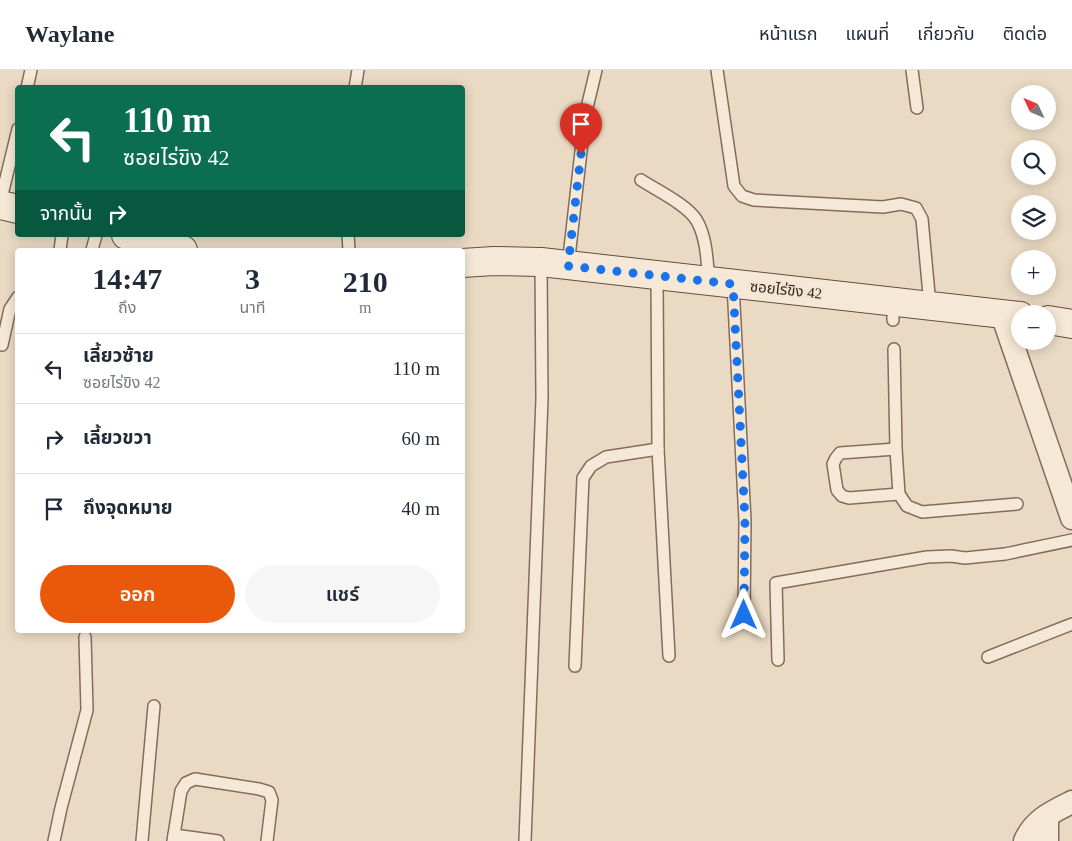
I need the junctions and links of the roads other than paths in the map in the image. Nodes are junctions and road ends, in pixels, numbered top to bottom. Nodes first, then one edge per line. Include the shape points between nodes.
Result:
1 (31, 70) edge
2 (358, 70) edge
3 (596, 70) edge
4 (717, 70) edge
5 (912, 70) edge
6 (28, 85) edge
7 (356, 85) edge
8 (917, 108) dead end
9 (15, 142) edge
10 (641, 180) dead end
11 (0, 204) edge
12 (15, 208) edge
13 (133, 237) edge
14 (175, 248) edge
15 (541, 262) junction
16 (465, 263) edge
17 (568, 266) junction
18 (658, 275) junction
19 (721, 283) junction
20 (15, 302) edge
21 (930, 306) junction
22 (1011, 315) edge
23 (1056, 321) edge
24 (1072, 324) edge
25 (2, 337) edge
26 (894, 349) dead end
27 (1022, 350) edge
28 (658, 449) junction
29 (896, 449) junction
30 (899, 494) junction
31 (1017, 504) dead end
32 (1072, 518) edge
33 (1072, 540) edge
34 (744, 615) dead end
35 (1072, 624) edge
36 (85, 637) dead end
37 (669, 656) dead end
38 (988, 657) dead end
39 (778, 660) dead end
40 (575, 666) dead end
41 (154, 706) dead end
42 (1072, 802) edge
43 (1047, 816) junction
44 (173, 838) edge
45 (54, 841) edge
46 (142, 841) edge
47 (218, 841) edge
48 (267, 841) edge
49 (525, 841) edge
50 (1024, 841) edge
51 (1047, 841) edge

1 - 6 lane
2 - 7 lane
3 - 17 lane via 585,116
4 - 21 lane via 734,186 742,196 754,200 883,207 901,204 916,208 922,219
5 - 8 lane
9 - 11 lane
10 - 19 lane via 697,220
11 - 12 street
13 - 14 street
15 - 16 street, ซอยไร่ขิง 42
15 - 17 street, ซอยไร่ขิง 42
15 - 49 lane via 542,399
17 - 18 street, ซอยไร่ขิง 42
18 - 19 street, ซอยไร่ขิง 42
18 - 28 lane
19 - 21 street, ซอยไร่ขิง 42 via 893,311
19 - 34 lane via 745,520
20 - 25 lane
21 - 22 street, ซอยไร่ขิง 42
23 - 24 street
26 - 29 lane
27 - 32 street
28 - 37 lane
28 - 40 lane via 606,457 591,466 583,478
29 - 30 lane
29 - 30 lane via 840,453 834,464 837,490 842,496
30 - 31 lane via 907,506 922,512
33 - 39 lane via 1005,554 927,557 776,583
35 - 38 lane
36 - 45 lane via 87,710
41 - 46 lane
42 - 43 street
43 - 50 street via 1030,830
43 - 51 street
44 - 47 lane
44 - 48 lane via 181,791 186,782 195,779 269,792 272,800

